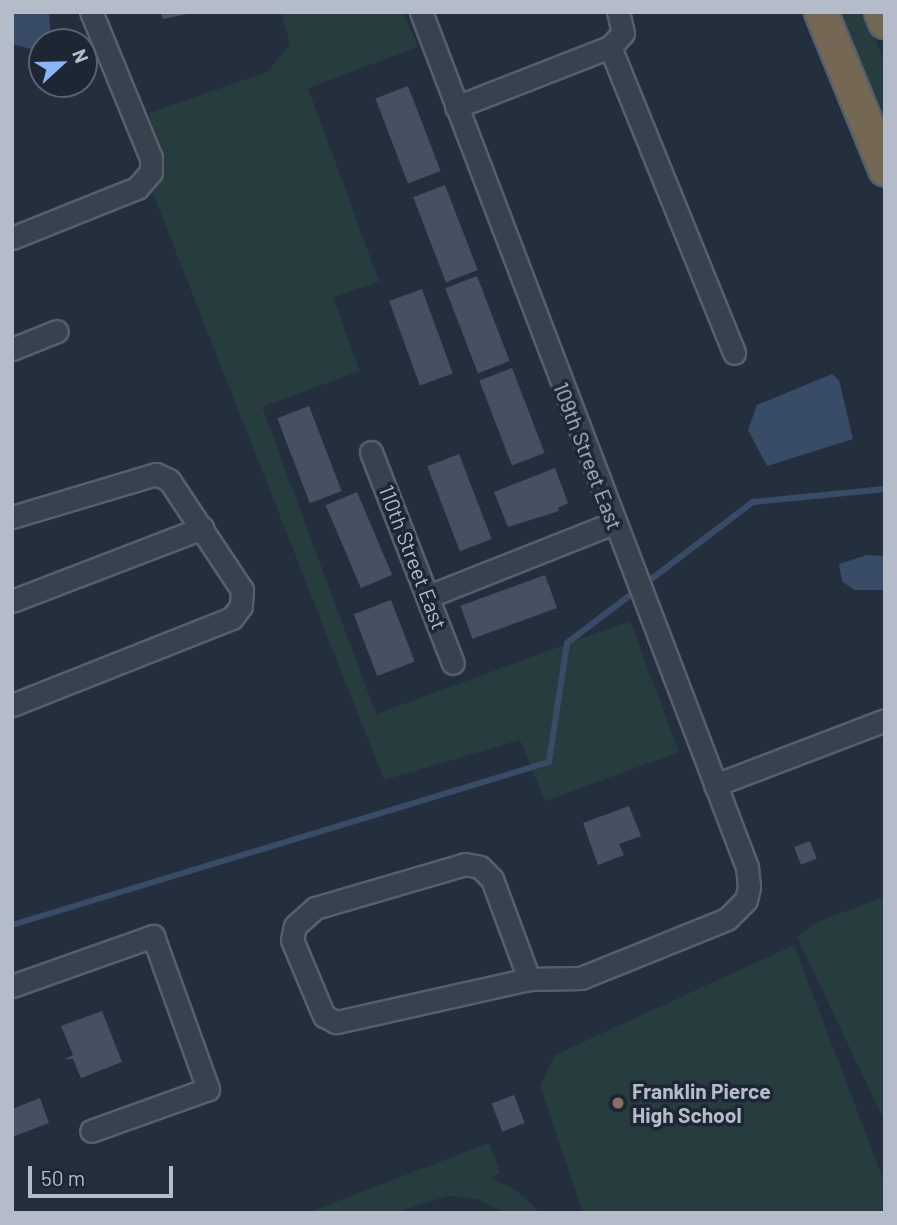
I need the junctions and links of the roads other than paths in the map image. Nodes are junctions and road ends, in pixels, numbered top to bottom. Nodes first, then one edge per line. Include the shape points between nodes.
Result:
1 (92, 12) edge
2 (421, 12) edge
3 (618, 12) edge
4 (821, 12) edge
5 (881, 12) edge
6 (885, 22) edge
7 (610, 47) junction
8 (456, 107) junction
9 (885, 169) edge
10 (12, 238) edge
11 (57, 331) dead end
12 (12, 349) edge
13 (734, 353) dead end
14 (371, 452) dead end
15 (12, 517) edge
16 (613, 523) junction
17 (202, 528) junction
18 (429, 596) junction
19 (12, 601) edge
20 (453, 663) dead end
21 (12, 705) edge
22 (885, 720) edge
23 (715, 785) junction
24 (530, 979) junction
25 (12, 986) edge
26 (92, 1131) dead end

1 - 10 street via 151,158 151,172 137,188
2 - 8 street, 109th Street East
3 - 7 street via 623,33
4 - 9 highway
5 - 6 highway
7 - 8 street
7 - 13 street
8 - 16 street, 109th Street East
11 - 12 street
14 - 18 street, 110th Street East
15 - 17 street via 156,474 169,480
16 - 18 street
16 - 23 street, 109th Street East
17 - 19 street
17 - 21 street via 242,590 241,606 232,618
18 - 20 street, 110th Street East
22 - 23 street
23 - 24 street, 109th Street East via 747,867 746,901 727,919 691,936 581,978
24 - 24 street via 492,879 481,867 465,864 315,908 295,926 292,940 324,1016 336,1022
25 - 26 street via 152,936 208,1089

